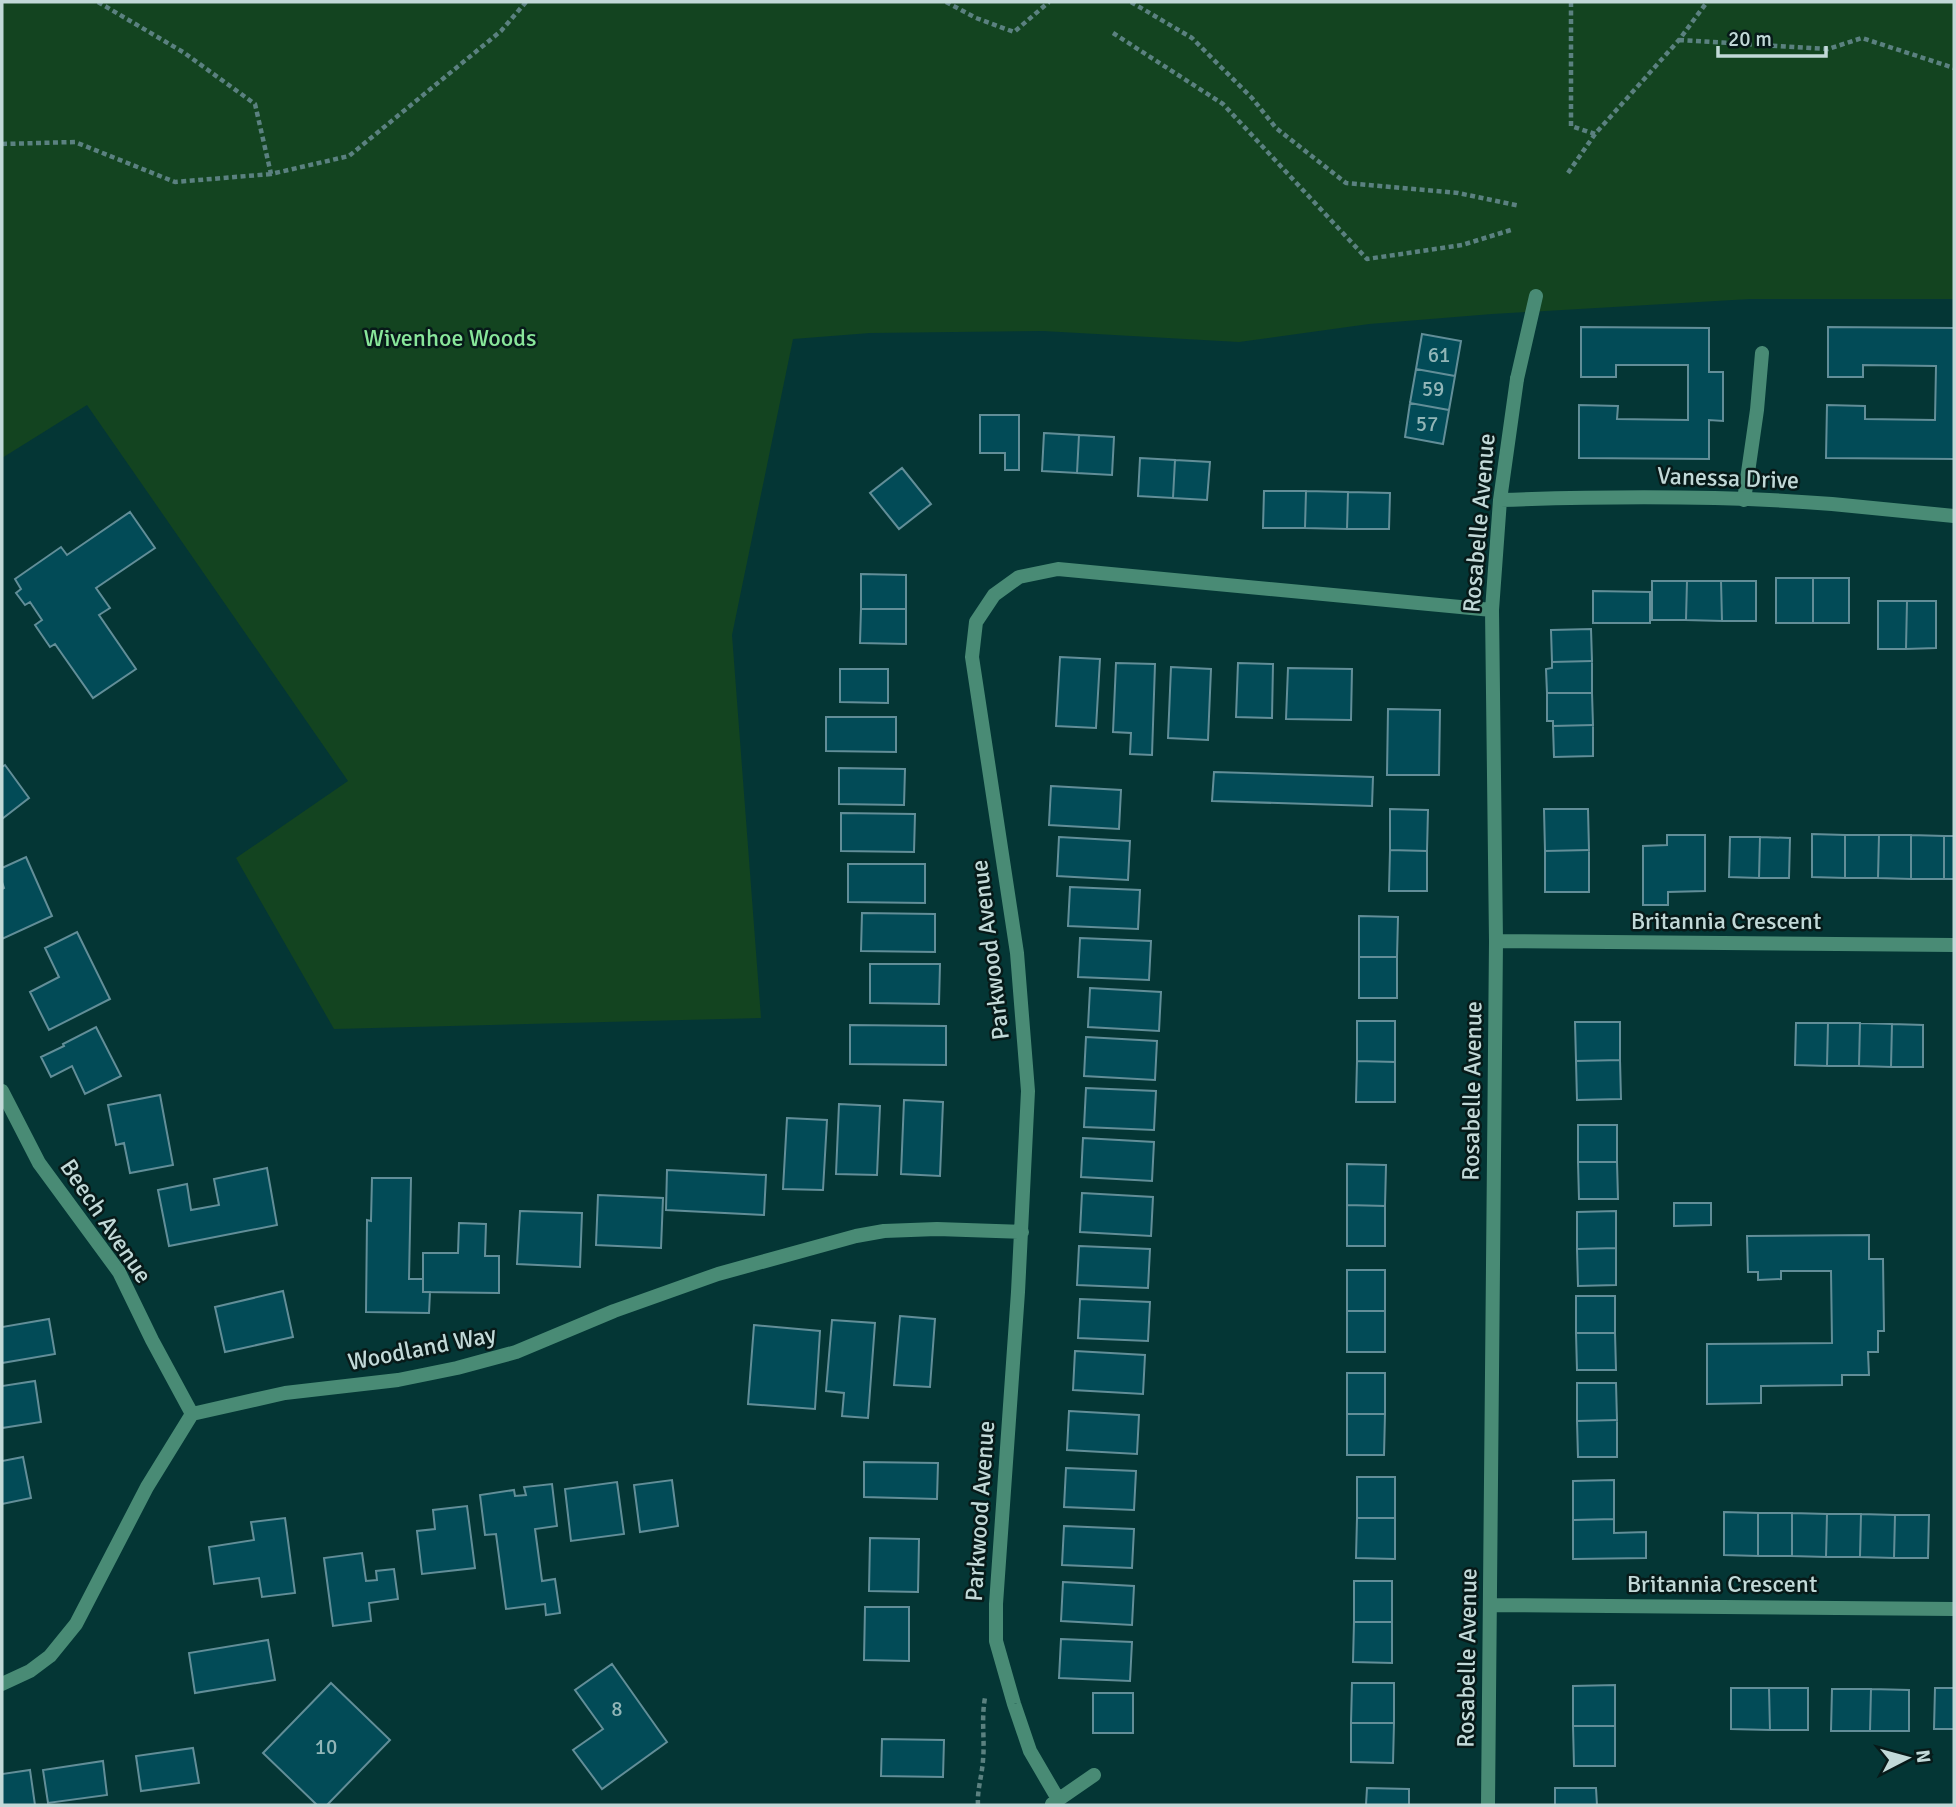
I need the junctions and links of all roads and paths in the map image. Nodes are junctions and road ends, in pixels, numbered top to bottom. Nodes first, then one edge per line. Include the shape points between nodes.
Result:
1 (98, 2) edge
2 (526, 2) edge
3 (946, 2) edge
4 (1049, 2) edge
5 (1131, 2) edge
6 (1571, 2) edge
7 (1707, 2) edge
8 (1113, 33) dead end
9 (1679, 40) junction
10 (1954, 68) edge
11 (1595, 134) junction
12 (2, 144) edge
13 (1568, 173) dead end
14 (271, 174) junction
15 (1520, 206) dead end
16 (1514, 229) dead end
17 (1536, 296) dead end
18 (1762, 353) dead end
19 (1500, 500) junction
20 (1744, 500) junction
21 (1954, 516) edge
22 (1492, 610) junction
23 (1496, 941) junction
24 (1954, 945) edge
25 (2, 1091) edge
26 (1022, 1232) junction
27 (192, 1414) junction
28 (1490, 1605) junction
29 (1954, 1609) edge
30 (2, 1684) edge
31 (983, 1761) dead end
32 (1094, 1775) dead end
33 (1055, 1802) edge
34 (978, 1805) edge
35 (1488, 1805) edge

1 - 14 path via 183,52 255,104
2 - 14 path via 501,31 349,156
3 - 4 path via 1014,32
5 - 15 path via 1192,38 1276,128 1346,183 1458,193
6 - 11 path via 1571,126
7 - 9 path
8 - 16 path via 1223,104 1367,259 1462,245
9 - 10 path via 1828,49 1862,38
9 - 11 path
11 - 13 path
12 - 14 path via 75,142 175,182
17 - 19 street, Rosabelle Avenue via 1517,379
18 - 20 street
19 - 20 street, Vanessa Drive
19 - 22 street, Rosabelle Avenue
20 - 21 street, Vanessa Drive
22 - 23 street, Rosabelle Avenue
22 - 26 street, Parkwood Avenue via 1058,569 1018,577 994,595 976,622 972,657 1017,953 1028,1091
23 - 24 street, Britannia Crescent
23 - 28 street, Rosabelle Avenue
25 - 27 street, Beech Avenue via 39,1163 119,1272
26 - 27 street, Woodland Way via 937,1229 856,1236 718,1274 516,1352 457,1368 285,1393
26 - 33 street, Parkwood Avenue via 996,1640 1030,1751
27 - 30 street via 147,1487 76,1623 50,1656
28 - 29 street, Britannia Crescent
28 - 35 street, Rosabelle Avenue
31 - 34 path
32 - 33 street, Parkwood Avenue

